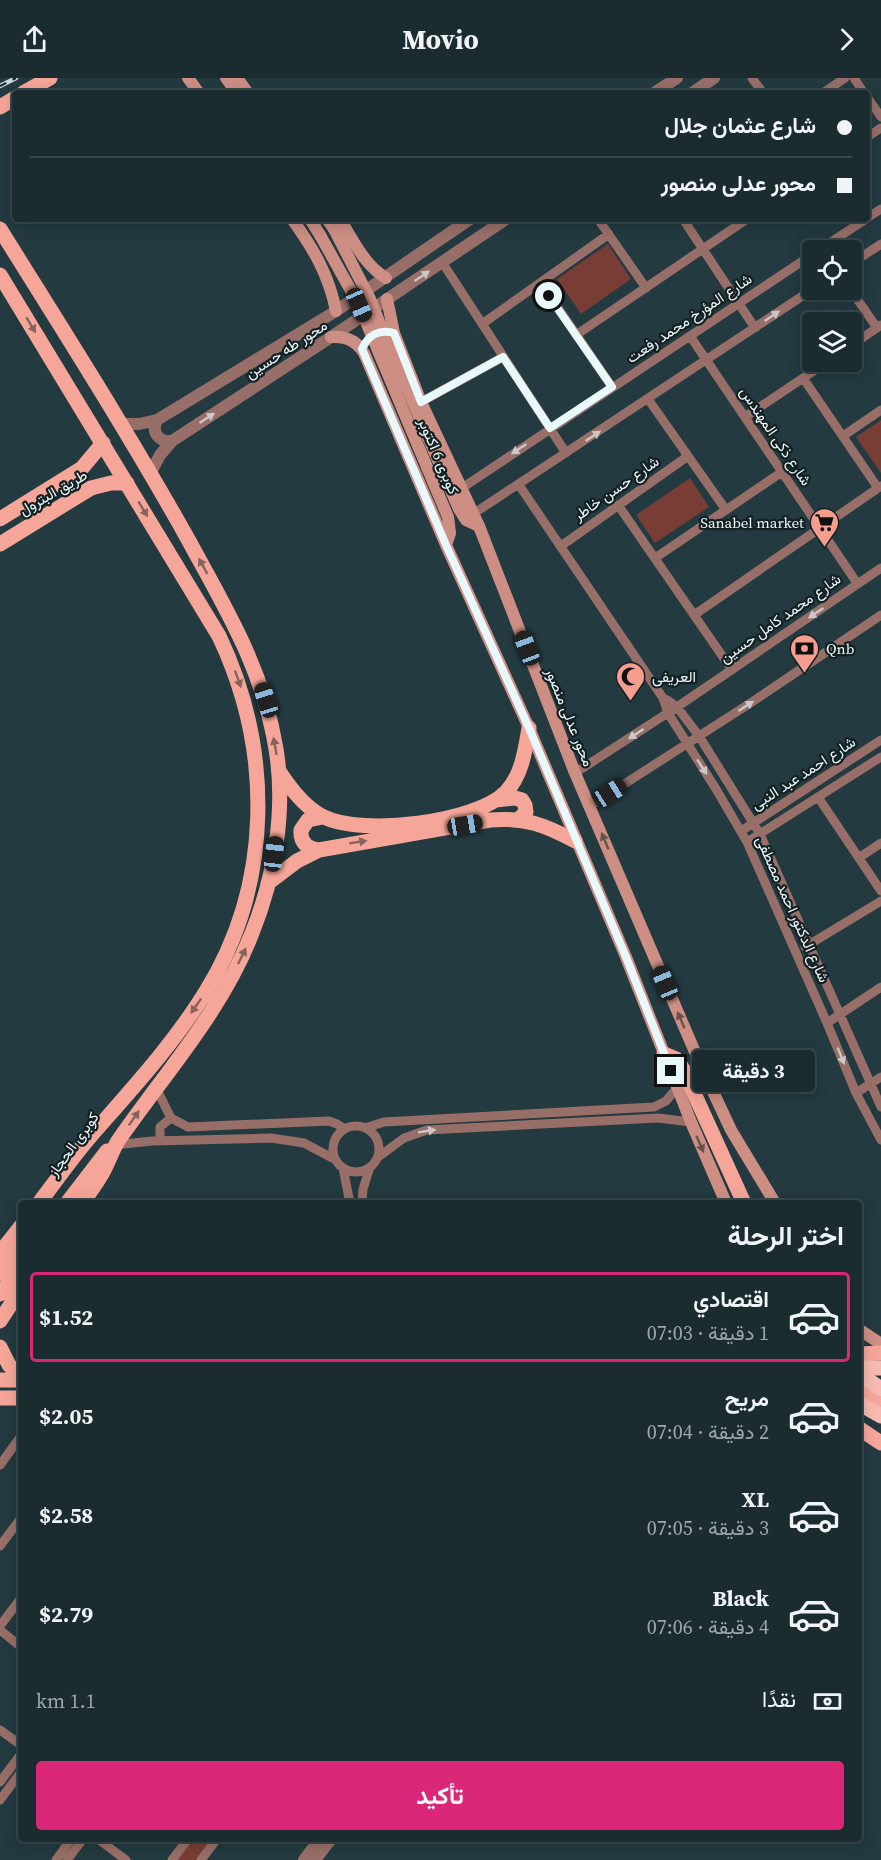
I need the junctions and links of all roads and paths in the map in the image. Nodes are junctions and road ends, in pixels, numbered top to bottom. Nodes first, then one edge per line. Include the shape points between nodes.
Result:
1 (50, 78) edge
2 (676, 78) edge
3 (714, 78) edge
4 (845, 78) edge
5 (28, 90) edge
6 (658, 90) edge
7 (696, 90) edge
8 (827, 90) edge
9 (870, 101) edge
10 (881, 117) edge
11 (294, 222) edge
12 (312, 222) edge
13 (334, 222) edge
14 (466, 222) edge
15 (502, 222) edge
16 (600, 222) edge
17 (684, 222) edge
18 (743, 222) edge
19 (862, 222) edge
20 (0, 229) edge
21 (609, 234) junction
22 (834, 240) edge
23 (881, 244) edge
24 (703, 249) junction
25 (360, 251) junction
26 (862, 256) edge
27 (802, 261) edge
28 (442, 262) junction
29 (0, 275) edge
30 (326, 276) junction
31 (386, 278) junction
32 (540, 283) junction
33 (646, 288) junction
34 (802, 296) edge
35 (387, 299) junction
36 (859, 300) edge
37 (739, 304) junction
38 (336, 311) junction
39 (482, 324) junction
40 (879, 327) edge
41 (755, 328) junction
42 (394, 333) junction
43 (576, 335) junction
44 (690, 336) junction
45 (331, 337) junction
46 (862, 338) edge
47 (362, 349) junction
48 (385, 351) junction
49 (503, 357) junction
50 (707, 360) junction
51 (812, 372) edge
52 (803, 378) junction
53 (612, 387) junction
54 (648, 399) junction
55 (421, 402) junction
56 (881, 410) edge
57 (745, 417) junction
58 (157, 420) junction
59 (122, 424) junction
60 (550, 428) junction
61 (843, 436) junction
62 (172, 441) junction
63 (103, 443) junction
64 (566, 453) junction
65 (688, 456) junction
66 (82, 468) junction
67 (151, 472) junction
68 (782, 472) junction
69 (127, 483) junction
70 (519, 485) junction
71 (879, 487) edge
72 (91, 488) junction
73 (462, 488) junction
74 (618, 505) junction
75 (726, 510) junction
76 (474, 514) junction
77 (0, 519) edge
78 (479, 526) junction
79 (820, 528) junction
80 (0, 544) edge
81 (446, 545) junction
82 (561, 546) junction
83 (655, 558) junction
84 (881, 568) edge
85 (857, 583) junction
86 (694, 615) junction
87 (879, 618) edge
88 (732, 670) junction
89 (663, 698) junction
90 (677, 707) junction
91 (668, 713) junction
92 (529, 728) junction
93 (699, 736) junction
94 (881, 740) edge
95 (687, 744) junction
96 (881, 757) edge
97 (279, 770) junction
98 (575, 773) junction
99 (818, 797) junction
100 (496, 800) junction
101 (590, 806) junction
102 (323, 817) junction
103 (518, 820) junction
104 (754, 823) junction
105 (741, 831) junction
106 (760, 834) junction
107 (576, 841) junction
108 (747, 842) junction
109 (881, 843) edge
110 (319, 850) junction
111 (860, 857) junction
112 (268, 883) junction
113 (881, 891) edge
114 (881, 901) edge
115 (808, 945) junction
116 (795, 952) junction
117 (881, 987) edge
118 (840, 1014) junction
119 (827, 1023) junction
120 (664, 1054) junction
121 (881, 1077) edge
122 (870, 1084) junction
123 (156, 1088) junction
124 (677, 1088) junction
125 (856, 1093) junction
126 (121, 1104) junction
127 (663, 1104) junction
128 (881, 1107) edge
129 (171, 1118) junction
130 (666, 1118) junction
131 (691, 1122) junction
132 (364, 1128) junction
133 (345, 1130) junction
134 (160, 1140) junction
135 (881, 1140) edge
136 (115, 1145) junction
137 (377, 1158) junction
138 (339, 1164) junction
139 (370, 1167) junction
140 (41, 1200) edge
141 (54, 1200) edge
142 (69, 1200) edge
143 (84, 1200) edge
144 (349, 1200) edge
145 (362, 1200) edge
146 (725, 1200) edge
147 (743, 1200) edge
148 (773, 1200) edge
149 (18, 1230) edge
150 (18, 1249) edge
151 (0, 1253) edge
152 (18, 1270) edge
153 (0, 1273) edge
154 (18, 1293) edge
155 (0, 1294) edge
156 (0, 1319) edge
157 (862, 1330) edge
158 (881, 1344) edge
159 (0, 1347) edge
160 (881, 1353) edge
161 (862, 1354) edge
162 (862, 1368) edge
163 (881, 1368) edge
164 (18, 1375) edge
165 (862, 1376) edge
166 (862, 1377) edge
167 (18, 1378) edge
168 (0, 1380) edge
169 (881, 1380) edge
170 (862, 1386) edge
171 (881, 1389) edge
172 (0, 1398) edge
173 (18, 1398) edge
174 (862, 1405) edge
175 (881, 1408) edge
176 (881, 1416) edge
177 (862, 1430) edge
178 (18, 1440) edge
179 (881, 1443) edge
180 (0, 1465) edge
181 (18, 1522) edge
182 (0, 1546) edge
183 (18, 1602) edge
184 (0, 1628) edge
185 (18, 1644) edge
186 (0, 1730) edge
187 (18, 1743) edge
188 (18, 1758) edge
189 (18, 1776) edge
190 (0, 1782) edge
191 (0, 1800) edge
192 (69, 1842) edge
193 (81, 1842) edge
194 (102, 1842) edge
195 (186, 1842) edge
196 (215, 1842) edge
197 (318, 1842) edge
198 (329, 1842) edge
199 (56, 1860) edge
200 (68, 1860) edge
201 (126, 1860) edge
202 (172, 1860) edge
203 (201, 1860) edge
204 (304, 1860) edge
205 (315, 1860) edge

1 - 5 main road
2 - 6 street
3 - 7 street
4 - 8 street
9 - 10 street
11 - 30 main road
12 - 48 main road, كوبرى 6 اكتوبر, bridge
13 - 25 main road
13 - 48 main road, كوبرى 6 اكتوبر, bridge via 370,299
14 - 31 street, محور طه حسين
15 - 28 street, محور طه حسين
16 - 21 street
17 - 24 street
18 - 24 street
19 - 22 street
20 - 59 main road
21 - 32 street
21 - 33 street
23 - 26 street
24 - 33 street
24 - 37 street
25 - 30 main road via 352,272 337,278
25 - 31 main road
27 - 37 street, شارع المؤرخ محمد رفعت
35 -> 28 street, محور طه حسين
28 - 39 street
29 -> 63 main road
30 - 38 main road
31 - 38 street, محور طه حسين
32 - 39 street
32 - 43 street
33 - 43 street
41 -> 34 street
35 - 42 main road, محور عدلى منصور
35 - 45 street, محور طه حسين
36 - 40 street
37 - 41 street
37 - 44 street, شارع المؤرخ محمد رفعت
38 - 58 street, محور طه حسين
39 - 49 street
40 - 46 street
41 - 50 street
42 - 47 main road via 374,334
42 - 55 main road, محور عدلى منصور
43 - 53 street
44 - 50 street, شارع ذكى المهندس
44 - 53 street, شارع المؤرخ محمد رفعت
45 - 47 main road via 346,338
62 -> 45 street, محور طه حسين
47 - 81 main road
48 - 78 main road, كوبرى 6 اكتوبر via 459,509 466,520
48 - 81 main road, كوبرى 6 اكتوبر via 448,517 450,533
49 - 55 street
49 - 60 street
50 - 54 street
50 - 57 street, شارع ذكى المهندس
51 - 52 street
52 - 57 street
52 - 61 street
53 - 60 street, شارع المؤرخ محمد رفعت
64 -> 54 street
54 - 65 street
55 - 73 main road, محور عدلى منصور
56 - 61 street
57 - 68 street, شارع ذكى المهندس
58 - 59 street, محور طه حسين
58 - 62 street via 157,436
59 - 67 main road
60 - 64 street
60 -> 73 street, شارع المؤرخ محمد رفعت
61 - 71 street
62 - 67 street, محور طه حسين
63 - 66 main road, طريق البترول
63 - 69 main road
64 - 70 street
65 - 74 street, شارع حسن خاطر
65 - 75 street
66 - 72 main road via 92,476
66 - 77 main road, طريق البترول
97 -> 67 main road via 266,700 252,660
68 - 75 street
68 - 79 street, شارع ذكى المهندس
69 - 72 main road, طريق البترول
69 -> 126 main road via 229,658 251,726 259,798 252,870 225,955 195,1009
70 - 76 street
70 - 82 street, شارع الدكتور احمد مصطفى
71 - 79 street
72 - 80 main road, طريق البترول
73 - 76 main road, محور عدلى منصور
74 - 82 street, شارع حسن خاطر
74 - 83 street
75 - 83 street
76 - 78 main road, محور عدلى منصور
78 - 98 main road, محور عدلى منصور
79 - 85 street, شارع ذكى المهندس
79 - 86 street
81 - 92 main road
82 - 89 street, شارع الدكتور احمد مصطفى
83 - 86 street
84 - 85 street, شارع محمد كامل حسين
85 -> 88 street, شارع محمد كامل حسين
86 - 88 street
93 -> 87 street
88 - 90 street, شارع محمد كامل حسين
89 - 90 street, شارع الدكتور احمد مصطفى
89 - 91 street, شارع الدكتور احمد مصطفى
90 - 91 street, شارع محمد كامل حسين
90 - 93 street, شارع الدكتور احمد مصطفى
91 - 95 street, شارع الدكتور احمد مصطفى
91 -> 98 street, شارع محمد كامل حسين
92 - 100 main road via 520,769
92 - 107 main road
93 - 95 street
93 - 104 street, شارع الدكتور احمد مصطفى
94 - 104 street, شارع احمد عبد النبى
95 - 101 street
95 -> 105 street, شارع الدكتور احمد مصطفى
96 - 99 street, شارع احمد عبد النبى
97 - 102 main road via 298,796
97 - 112 main road via 279,819
98 - 101 main road, محور عدلى منصور
99 - 106 street, شارع احمد عبد النبى
99 - 111 street
100 - 102 main road via 457,815 408,825 357,825
100 - 103 main road via 522,800 526,812
148 -> 101 main road, محور عدلى منصور via 731,1130 705,1076
102 - 110 main road via 308,820 301,830 303,842
103 - 107 main road via 542,824
110 -> 103 main road via 490,820
104 - 105 street, شارع احمد عبد النبى
104 - 106 street, شارع الدكتور احمد مصطفى
105 - 108 street, شارع الدكتور احمد مصطفى
106 - 108 street, شارع احمد عبد النبى
106 - 115 street, شارع الدكتور احمد مصطفى
107 - 120 main road
108 - 116 street, شارع الدكتور احمد مصطفى
109 - 111 street
110 - 112 main road
111 - 113 street
123 -> 112 main road via 227,987 253,930
114 - 115 street
115 - 116 street
115 - 118 street, شارع الدكتور احمد مصطفى
116 - 119 street, شارع الدكتور احمد مصطفى
117 - 118 street
118 - 119 street
118 - 122 street, شارع الدكتور احمد مصطفى
119 -> 125 street, شارع الدكتور احمد مصطفى
120 - 124 main road
120 - 147 main road via 676,1059 683,1069
121 - 122 street
122 - 125 street
122 - 128 street, شارع الدكتور احمد مصطفى
123 - 129 street
136 -> 123 main road
124 - 127 street
124 - 131 main road
125 - 135 street, شارع الدكتور احمد مصطفى
126 - 140 main road via 88,1139
126 - 141 main road, كوبرى الحجاز via 109,1127
127 - 130 street
127 - 132 street via 384,1122
129 - 133 street via 193,1128 329,1121
129 - 134 street via 160,1126
130 - 131 street
137 -> 130 street via 404,1138 427,1130
131 -> 146 main road
132 - 133 street
132 - 137 street via 378,1143
133 - 138 street via 335,1140 333,1150
134 - 136 street
134 - 138 street via 282,1139 304,1143
136 - 142 main road, كوبرى الحجاز via 101,1157
136 - 143 main road via 100,1178
137 - 139 street
138 - 139 street via 356,1172
138 - 144 street
139 - 145 street
149 - 151 main road
150 - 153 main road
152 - 155 main road
154 - 156 main road
157 - 158 main road
159 - 164 main road
160 - 161 main road
162 - 163 highway
165 - 169 highway
166 - 171 highway, bridge
167 - 168 main road
170 - 175 main road
172 - 173 main road
174 - 176 highway
177 - 179 main road
178 - 180 street
181 - 182 street
183 - 184 street
184 - 185 street
186 - 187 street
188 - 190 street
189 - 191 street
192 - 199 street
193 - 200 street
194 - 201 street
195 - 202 street
196 - 203 street
197 - 204 street
198 - 205 street

